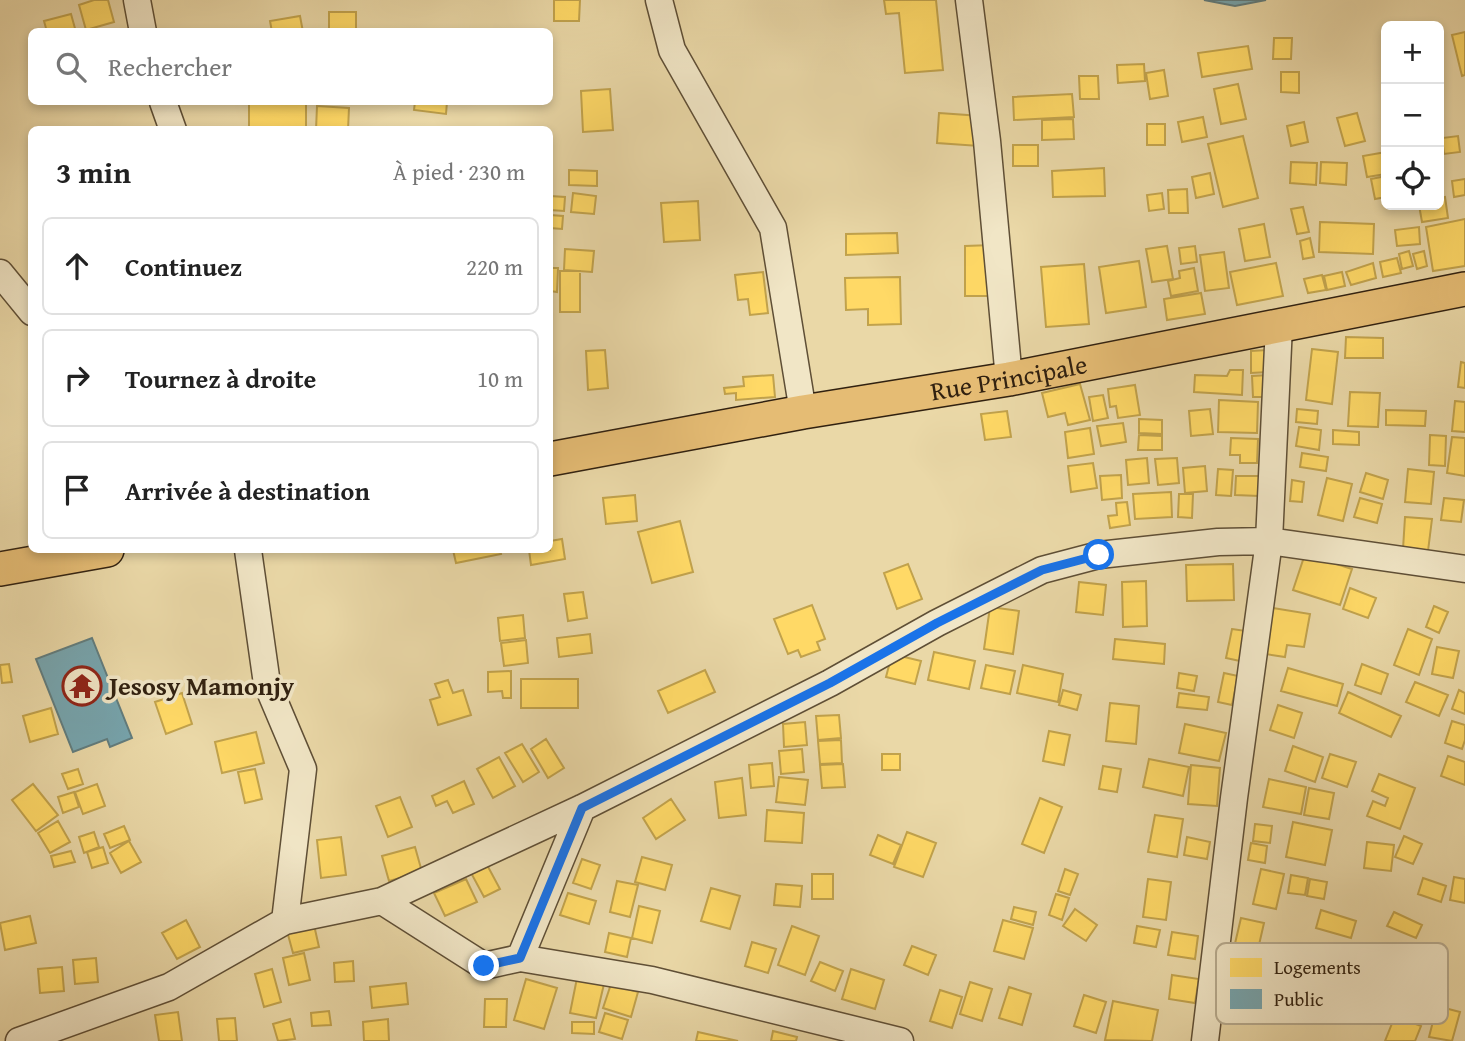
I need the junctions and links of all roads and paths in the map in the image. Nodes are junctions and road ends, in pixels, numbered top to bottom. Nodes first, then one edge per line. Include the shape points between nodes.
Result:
1 (137, 0) edge
2 (659, 0) edge
3 (969, 0) edge
4 (142, 28) edge
5 (164, 105) edge
6 (172, 126) edge
7 (0, 273) edge
8 (1465, 289) edge
9 (28, 307) edge
10 (1279, 325) junction
11 (1009, 379) junction
12 (803, 412) junction
13 (553, 459) edge
14 (1269, 541) junction
15 (90, 553) edge
16 (248, 553) edge
17 (0, 569) edge
18 (1465, 569) edge
19 (582, 808) junction
20 (382, 901) junction
21 (285, 921) junction
22 (1217, 943) edge
23 (1216, 949) edge
24 (520, 958) junction
25 (19, 1041) edge
26 (900, 1041) edge
27 (1205, 1041) edge

1 - 4 street
2 - 12 street via 672,50 773,228
3 - 11 street
5 - 6 street
7 - 9 street
8 - 10 main road, Rue Principale
10 - 11 main road, Rue Principale
10 - 14 street
11 - 12 main road, Rue Principale
12 - 13 main road, Rue Principale
14 - 18 street
14 - 19 street via 1099,555 1042,570
14 - 22 street
15 - 17 main road
16 - 21 street via 267,684 303,769
19 - 20 street
19 - 24 street
20 - 21 street
20 - 24 street via 484,966
21 - 25 street via 169,987
23 - 27 street
24 - 26 street via 652,980

